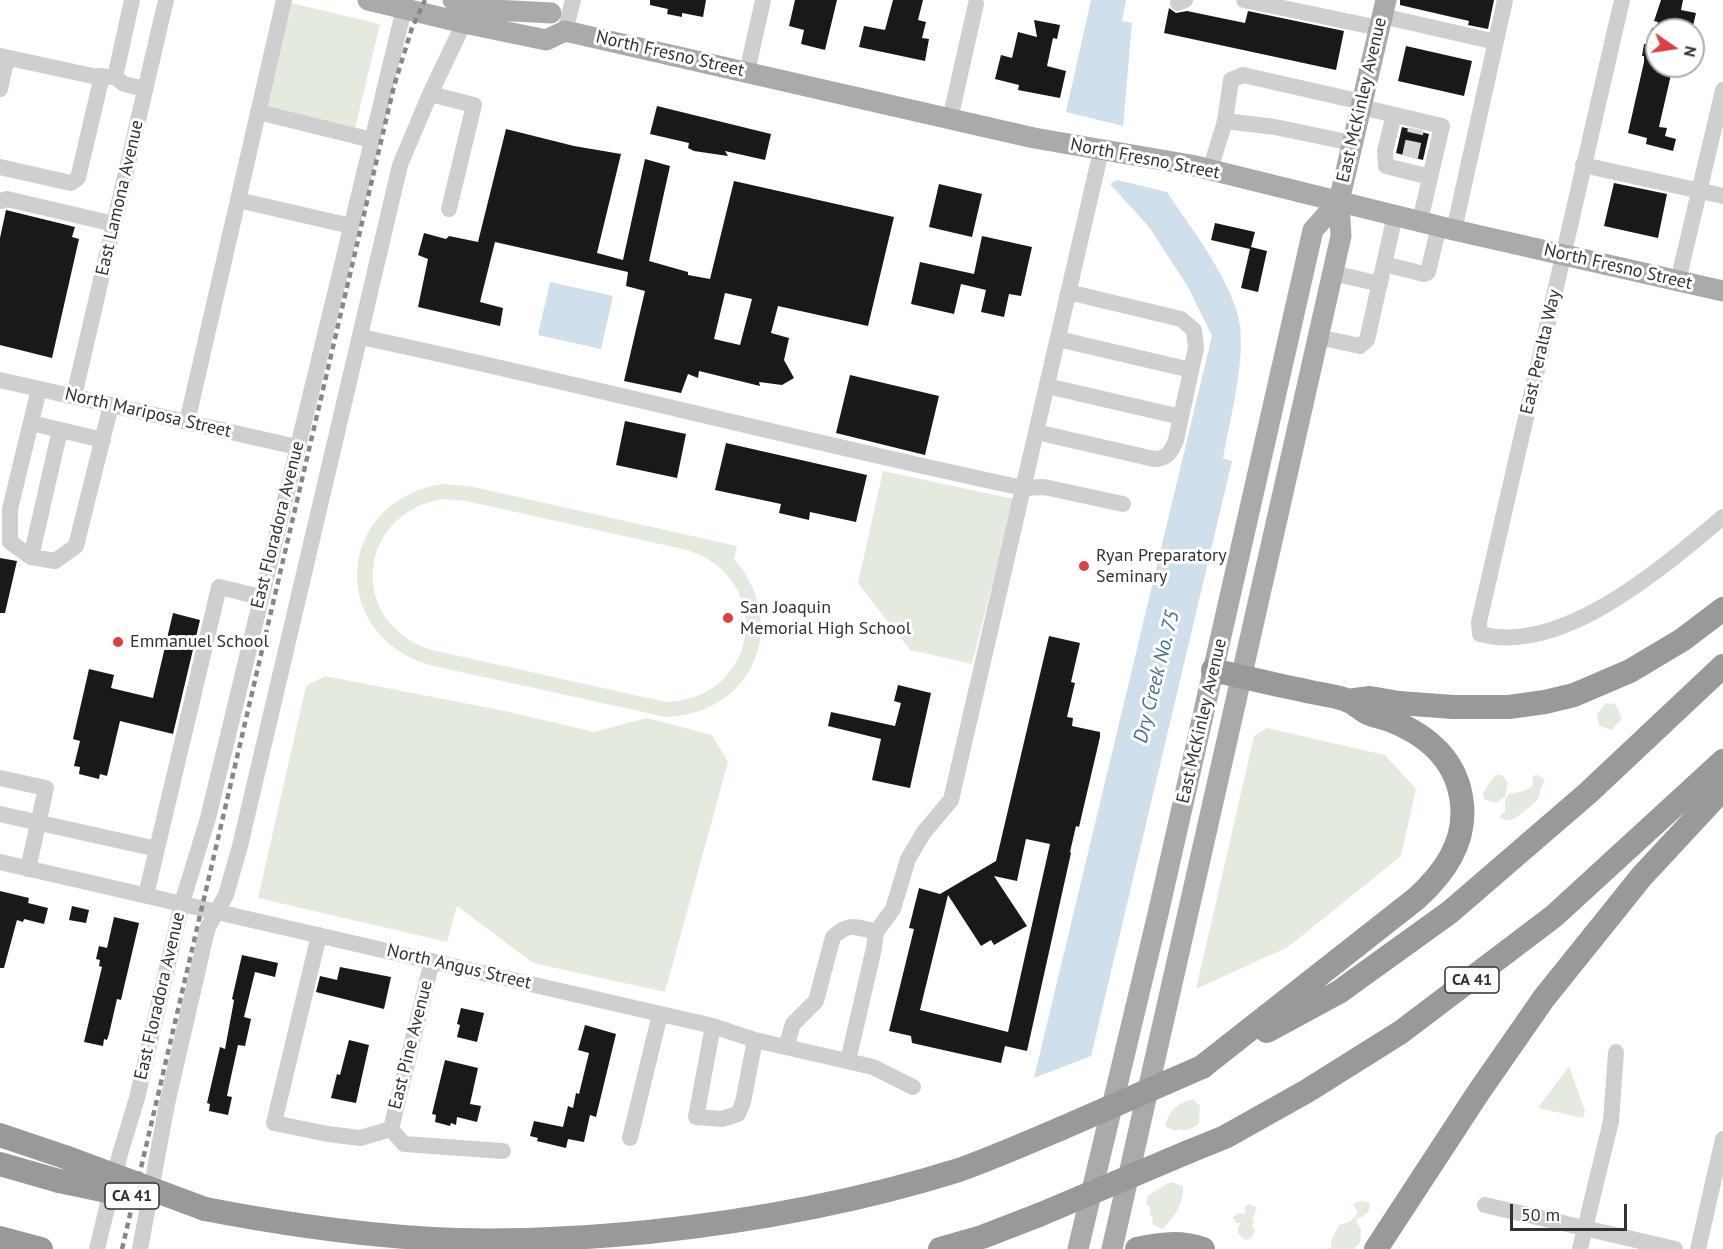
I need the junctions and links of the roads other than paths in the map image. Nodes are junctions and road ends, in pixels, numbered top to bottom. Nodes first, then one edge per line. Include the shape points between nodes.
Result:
1 (132, 0) edge
2 (166, 0) edge
3 (284, 0) edge
4 (368, 0) edge
5 (453, 0) edge
6 (499, 0) edge
7 (573, 0) edge
8 (764, 0) edge
9 (1244, 0) edge
10 (1505, 0) edge
11 (1622, 0) edge
12 (407, 4) edge
13 (976, 4) dead end
14 (551, 13) junction
15 (1382, 15) edge
16 (464, 23) junction
17 (565, 31) junction
18 (1496, 42) junction
19 (4, 57) edge
20 (747, 72) junction
21 (108, 77) junction
22 (0, 89) edge
23 (145, 89) junction
24 (1723, 90) edge
25 (430, 94) junction
26 (1361, 104) junction
27 (258, 112) junction
28 (1394, 115) junction
29 (950, 119) junction
30 (1225, 121) junction
31 (372, 140) junction
32 (1352, 143) junction
33 (1102, 151) junction
34 (1583, 165) junction
35 (0, 167) edge
36 (1210, 170) junction
37 (1430, 177) junction
38 (1700, 191) junction
39 (1723, 196) edge
40 (238, 200) junction
41 (0, 201) edge
42 (1339, 201) junction
43 (449, 208) dead end
44 (1395, 215) junction
45 (114, 224) junction
46 (351, 226) junction
47 (1438, 226) junction
48 (1563, 254) junction
49 (1384, 264) junction
50 (1333, 273) junction
51 (1678, 281) junction
52 (1380, 284) junction
53 (1723, 291) edge
54 (1068, 292) junction
55 (361, 337) junction
56 (1318, 337) junction
57 (1058, 339) junction
58 (1191, 370) junction
59 (0, 380) edge
60 (1047, 386) junction
61 (39, 389) junction
62 (74, 396) junction
63 (111, 405) junction
64 (1181, 417) junction
65 (187, 422) junction
66 (31, 423) junction
67 (60, 430) junction
68 (1036, 432) junction
69 (103, 440) junction
70 (297, 447) junction
71 (1023, 488) junction
72 (1123, 504) dead end
73 (1723, 517) edge
74 (31, 557) junction
75 (261, 597) junction
76 (1723, 609) edge
77 (1723, 666) edge
78 (1213, 670) junction
79 (1242, 676) junction
80 (1348, 701) junction
81 (1723, 761) edge
82 (0, 778) edge
83 (1723, 789) edge
84 (0, 814) edge
85 (38, 822) junction
86 (157, 849) junction
87 (0, 862) edge
88 (28, 869) junction
89 (146, 895) junction
90 (182, 903) junction
91 (217, 912) junction
92 (876, 932) junction
93 (319, 934) junction
94 (432, 961) junction
95 (660, 1014) junction
96 (713, 1026) junction
97 (755, 1040) junction
98 (786, 1047) junction
99 (1616, 1052) dead end
100 (848, 1061) junction
101 (1202, 1067) junction
102 (913, 1087) dead end
103 (391, 1129) junction
104 (0, 1135) edge
105 (630, 1137) dead end
106 (1723, 1139) edge
107 (503, 1151) dead end
108 (0, 1164) edge
109 (1485, 1205) dead end
110 (205, 1209) junction
111 (1585, 1228) junction
112 (0, 1238) edge
113 (39, 1249) edge
114 (97, 1249) edge
115 (140, 1249) edge
116 (940, 1249) edge
117 (1078, 1249) edge
118 (1112, 1249) edge
119 (1137, 1249) edge
120 (1203, 1249) edge
121 (1376, 1249) edge
122 (1581, 1249) edge
123 (1676, 1249) edge
124 (1698, 1249) edge

1 - 21 street
2 - 23 street, East Lamona Avenue
3 - 27 street
4 - 12 main road, North Fresno Street
5 - 14 main road via 495,10
6 - 14 main road
7 - 17 street
8 - 20 street
9 - 15 street
10 - 18 street
11 - 34 street, East Peralta Way
12 - 16 main road, North Fresno Street
12 - 31 street, East Floradora Avenue
13 - 29 street
14 - 17 main road
15 - 18 street
15 - 26 main road, East McKinley Avenue
16 - 17 main road, North Fresno Street via 546,39
16 - 25 street, East Floradora Avenue
17 - 20 main road, North Fresno Street
18 - 47 street
19 - 21 street
19 - 22 street
20 - 29 main road, North Fresno Street
21 - 23 street
21 - 35 street via 78,178 71,183
23 - 45 street, East Lamona Avenue
24 - 38 street
25 - 43 street via 474,105
25 - 55 street, East Floradora Avenue via 400,165
26 - 28 street
26 - 30 street via 1243,75 1231,80
26 - 32 main road, East McKinley Avenue
27 - 31 street
27 - 40 street
28 - 37 street via 1385,152 1386,166 1408,164
28 - 37 street via 1417,125 1442,126
29 - 33 main road, North Fresno Street
30 - 32 street
30 - 36 street
31 - 46 street, East Floradora Avenue
32 - 42 main road, East McKinley Avenue
33 - 36 main road, North Fresno Street
33 - 54 street
34 - 38 street
34 - 48 street, East Peralta Way
36 - 42 main road, North Fresno Street
37 - 47 street
38 - 39 street
38 - 51 street
40 - 46 street
40 - 65 street
41 - 45 street via 8,199
42 - 44 main road, North Fresno Street
42 - 50 main road, East McKinley Avenue via 1341,236
42 - 78 main road, East McKinley Avenue via 1313,230
44 - 47 main road, North Fresno Street
44 - 49 street
45 - 62 street, East Lamona Avenue
46 - 70 street, East Floradora Avenue
47 - 48 main road, North Fresno Street
47 - 49 street via 1428,272
48 - 51 main road, North Fresno Street
48 - 73 street, East Peralta Way via 1479,622 1480,634 1507,638 1536,633 1583,616 1635,587
49 - 52 street
50 - 52 street
50 - 56 main road, East McKinley Avenue
51 - 53 main road, North Fresno Street
52 - 56 street via 1367,340 1360,346
54 - 57 street
54 - 58 street via 1181,319 1196,337
55 - 71 street
55 - 91 street, East Floradora Avenue via 240,846 226,896
56 - 79 main road, East McKinley Avenue
57 - 58 street
57 - 60 street
58 - 64 street
59 - 61 street, North Mariposa Street
60 - 64 street
60 - 68 street
61 - 62 street, North Mariposa Street
61 - 66 street
62 - 63 street, North Mariposa Street
63 - 65 street, North Mariposa Street
63 - 69 street
64 - 68 street via 1172,450 1161,459
65 - 70 street, North Mariposa Street
66 - 67 street
66 - 74 street via 10,509 10,542
67 - 69 street
67 - 74 street
68 - 71 street
69 - 74 street via 76,546 55,561
70 - 75 street, East Floradora Avenue
71 - 72 street via 1044,488
71 - 92 street via 951,800 908,859 893,909
75 - 86 street via 219,586
75 - 90 street, East Floradora Avenue via 208,818
76 - 80 highway via 1658,656 1606,683 1545,702 1509,707 1453,707 1370,698
77 - 101 highway, CA 41 via 1588,793 1450,912 1339,992
78 - 79 highway
78 - 117 main road, East McKinley Avenue
79 - 80 highway
79 - 118 main road, East McKinley Avenue
80 - 101 highway via 1368,714 1408,728 1437,748 1449,763 1463,810 1456,850 1434,882 1417,898
81 - 116 highway, CA 41, bridge via 1554,916 1401,1032 1307,1091 1225,1137 1039,1215
82 - 85 street via 46,788
83 - 121 highway via 1642,876 1544,998
84 - 85 street
85 - 86 street
85 - 88 street
86 - 89 street
87 - 88 street, North Angus Street
88 - 89 street, North Angus Street
89 - 90 street, North Angus Street
90 - 91 street, North Angus Street
90 - 114 street, East Floradora Avenue
91 - 93 street, North Angus Street
91 - 115 street, East Floradora Avenue via 208,927 167,1104
92 - 98 street via 851,925 833,937 816,1001 793,1024
92 - 100 street
93 - 94 street, North Angus Street
93 - 103 street via 274,1123 360,1138
94 - 95 street, North Angus Street
94 - 103 street, East Pine Avenue
95 - 96 street, North Angus Street
95 - 105 street
96 - 97 street, North Angus Street
96 - 97 street via 696,1117 722,1119 738,1114
97 - 98 street, North Angus Street
98 - 100 street, North Angus Street
99 - 111 street via 1611,1121
100 - 102 street, North Angus Street via 873,1067
101 - 110 highway, CA 41, bridge via 961,1169 862,1197 710,1226 616,1235 458,1240 282,1224
103 - 107 street via 404,1144
104 - 110 highway, bridge
106 - 124 street
108 - 110 highway, CA 41, bridge via 59,1181
109 - 111 street
111 - 122 street
111 - 123 street
112 - 113 highway
119 - 120 highway via 1167,1244

